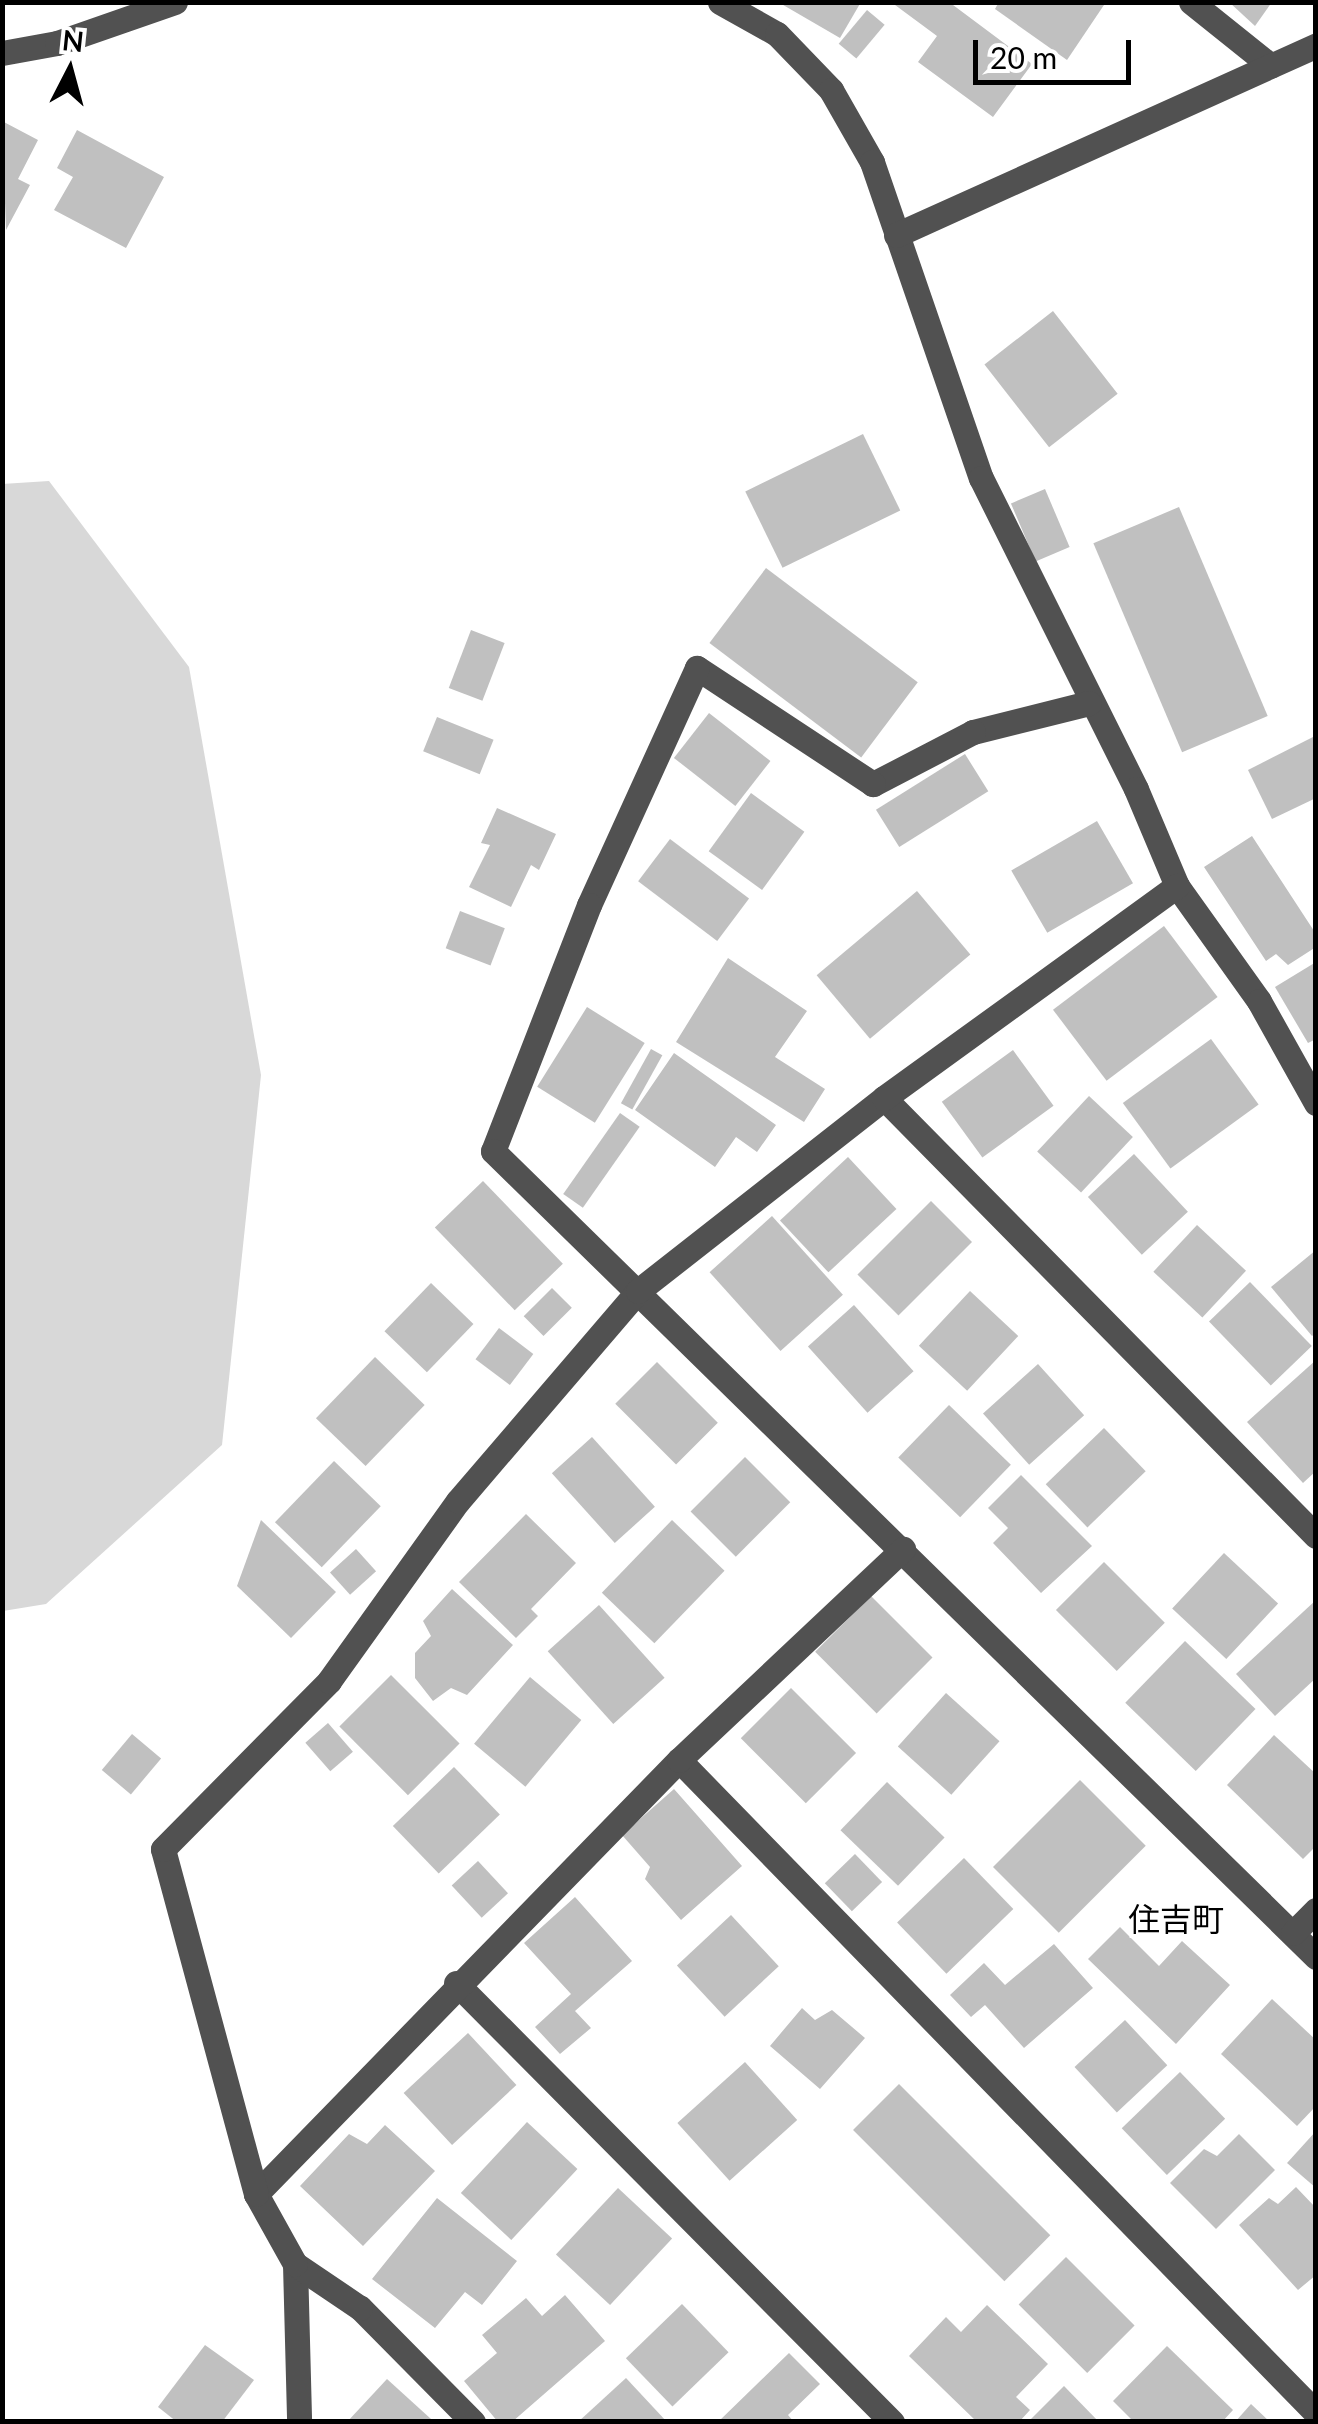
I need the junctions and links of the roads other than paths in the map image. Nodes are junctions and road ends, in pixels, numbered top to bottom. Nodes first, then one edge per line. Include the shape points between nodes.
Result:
1 (174, 2) edge
2 (720, 2) edge
3 (1192, 2) edge
4 (1316, 45) edge
5 (2, 53) edge
6 (1271, 66) junction
7 (896, 235) junction
8 (1089, 702) junction
9 (1176, 886) junction
10 (884, 1098) junction
11 (1316, 1103) edge
12 (638, 1291) junction
13 (1316, 1536) edge
14 (903, 1549) junction
15 (679, 1760) junction
16 (1316, 1910) edge
17 (1293, 1933) junction
18 (1316, 1956) edge
19 (456, 1983) junction
20 (256, 2194) junction
21 (295, 2264) junction
22 (1316, 2413) edge
23 (299, 2422) edge
24 (473, 2422) edge
25 (892, 2422) edge

1 - 5 street via 57,43
2 - 7 street via 777,34 832,90 872,162
3 - 6 street
4 - 6 street
6 - 7 street
7 - 8 street via 981,478
8 - 9 street via 1136,788
8 - 12 street via 973,732 873,784 697,668 589,905 493,1152
9 - 10 street
9 - 11 street via 1258,1001
10 - 12 street
10 - 13 street
12 - 14 street
12 - 20 street via 458,1501 329,1682 163,1849
14 - 15 street
14 - 17 street
15 - 19 street
15 - 22 street
16 - 17 street
17 - 18 street
19 - 20 street
19 - 25 street
20 - 21 street
21 - 23 street
21 - 24 street via 360,2308

